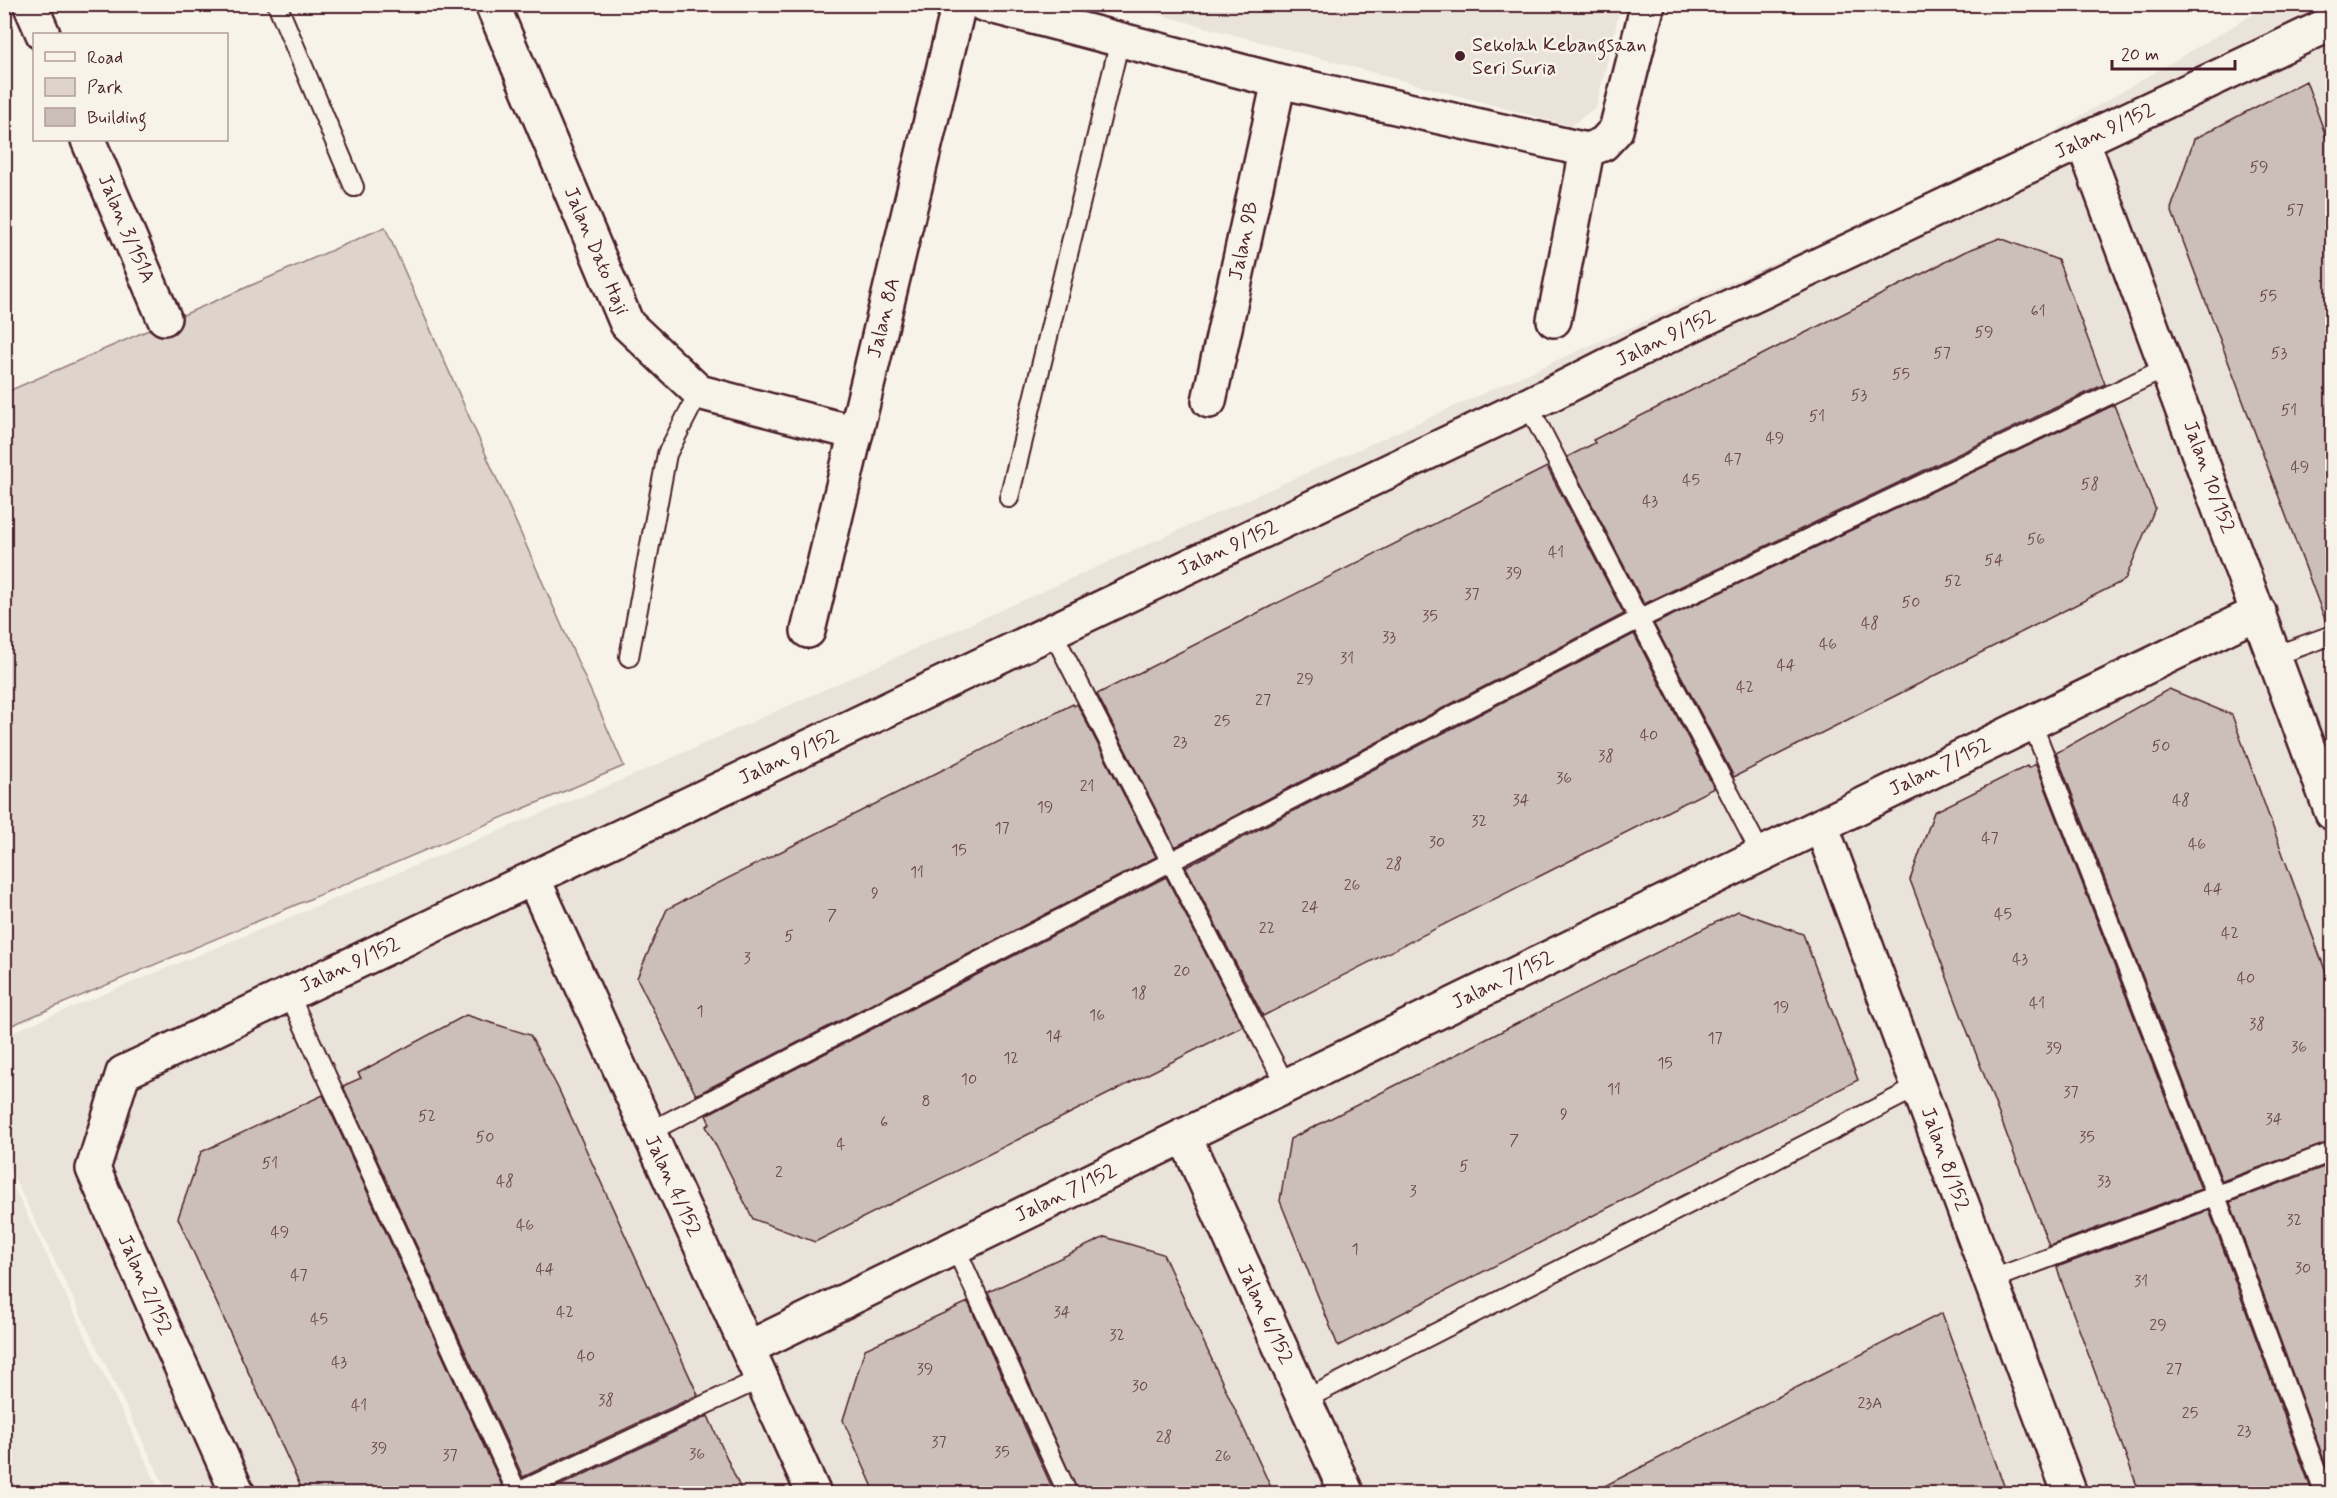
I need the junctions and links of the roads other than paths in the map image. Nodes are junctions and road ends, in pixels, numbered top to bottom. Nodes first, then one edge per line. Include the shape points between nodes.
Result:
1 (30, 4) edge
2 (277, 4) edge
3 (492, 4) edge
4 (959, 4) edge
5 (983, 4) edge
6 (1648, 4) edge
7 (2330, 31) edge
8 (43, 33) edge
9 (1120, 40) junction
10 (1279, 81) junction
11 (88, 141) edge
12 (2083, 142) junction
13 (1587, 150) junction
14 (354, 187) dead end
15 (164, 318) dead end
16 (1554, 320) dead end
17 (2168, 367) junction
18 (699, 392) junction
19 (1209, 400) dead end
20 (1528, 405) junction
21 (856, 433) junction
22 (1010, 498) dead end
23 (2259, 612) junction
24 (1639, 619) junction
25 (808, 631) dead end
26 (1052, 632) junction
27 (2332, 635) edge
28 (2274, 656) junction
29 (629, 657) dead end
30 (2032, 723) junction
31 (2332, 813) edge
32 (1821, 825) junction
33 (1761, 854) junction
34 (1171, 861) junction
35 (532, 878) junction
36 (289, 994) junction
37 (123, 1073) joint
38 (1286, 1086) junction
39 (1918, 1087) junction
40 (649, 1132) junction
41 (1184, 1136) junction
42 (2332, 1152) edge
43 (2216, 1196) junction
44 (955, 1247) junction
45 (1990, 1280) junction
46 (748, 1348) junction
47 (762, 1378) junction
48 (1305, 1400) junction
49 (516, 1493) edge
50 (238, 1494) edge
51 (814, 1494) edge
52 (1068, 1494) edge
53 (1347, 1494) edge
54 (2070, 1494) edge
55 (2325, 1494) edge

1 - 8 street
2 - 14 lane
3 - 18 street, Jalan Dato Haji via 627,324
4 - 21 street, Jalan 8A
5 - 9 street
6 - 13 street via 1616,130 1603,144
7 - 12 street, Jalan 9/152
9 - 10 street
9 - 22 lane
10 - 13 street
10 - 19 street, Jalan 9B
11 - 15 street, Jalan 3/151A
12 - 17 street, Jalan 10/152
12 - 20 street, Jalan 9/152
13 - 16 street
17 - 23 street, Jalan 10/152
17 - 24 lane
18 - 21 street, Jalan Dato Haji
18 - 29 lane via 667,454
20 - 24 lane
20 - 26 street, Jalan 9/152
21 - 25 street, Jalan 8A
23 - 28 street, Jalan 10/152
23 - 30 street, Jalan 7/152
24 - 33 lane
24 - 34 lane
26 - 34 lane
26 - 35 street, Jalan 9/152
27 - 28 lane
28 - 31 street, Jalan 10/152
30 - 32 street, Jalan 7/152
30 - 43 lane
32 - 33 street, Jalan 7/152
32 - 39 street, Jalan 8/152
33 - 38 street, Jalan 7/152
34 - 38 lane
34 - 40 lane
35 - 36 street, Jalan 9/152
35 - 40 street, Jalan 4/152
36 - 37 street, Jalan 9/152
36 - 49 lane
37 - 50 street, Jalan 2/152 via 93,1169
38 - 41 street, Jalan 7/152
39 - 45 street, Jalan 8/152
39 - 48 lane
40 - 46 street, Jalan 4/152
41 - 44 street, Jalan 7/152
41 - 48 street, Jalan 6/152
42 - 43 lane
43 - 45 lane
43 - 55 lane
44 - 46 street, Jalan 7/152
44 - 52 lane
45 - 54 street, Jalan 8/152
46 - 47 street, Jalan 4/152
47 - 49 lane
47 - 51 street, Jalan 4/152
48 - 53 street, Jalan 6/152

